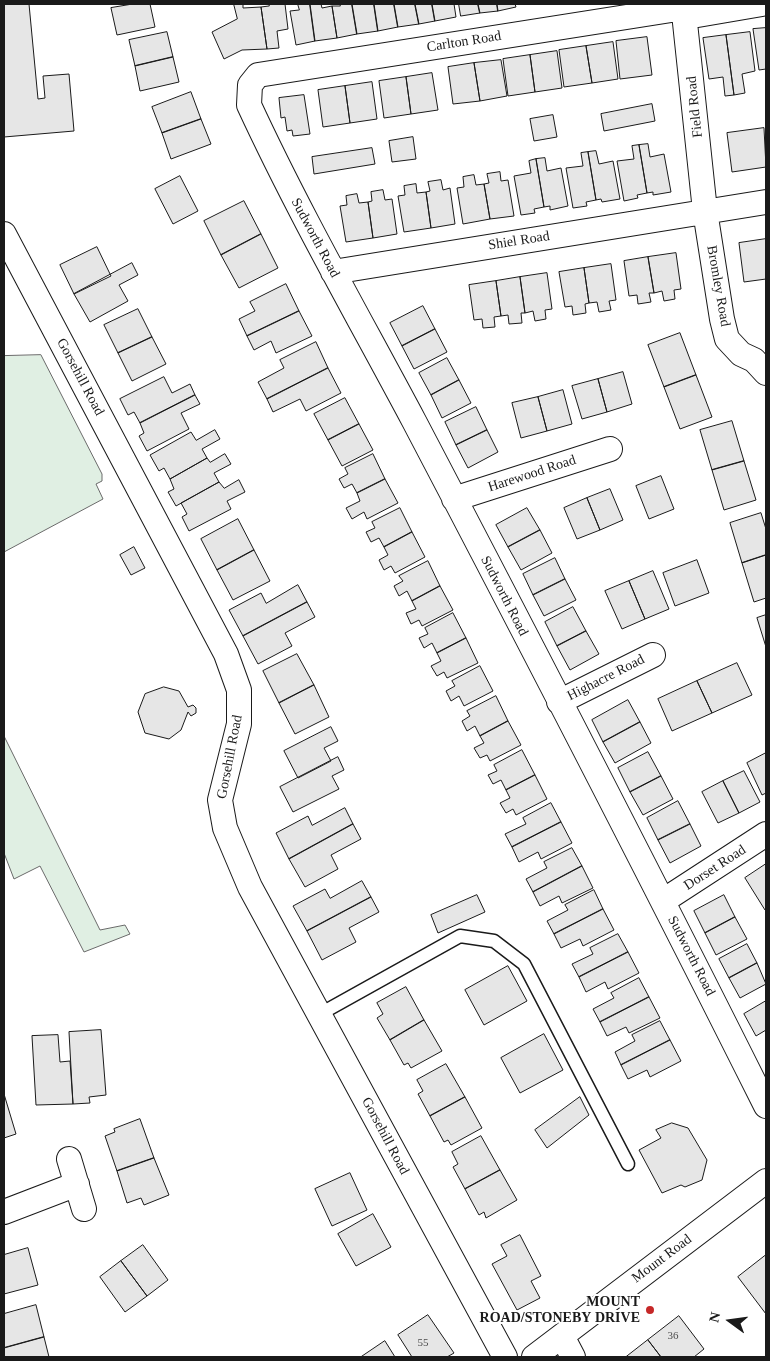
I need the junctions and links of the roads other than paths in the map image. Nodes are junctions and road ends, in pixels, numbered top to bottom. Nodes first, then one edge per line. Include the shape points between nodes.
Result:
1 (762, 4) edge
2 (684, 10) edge
3 (250, 86) joint
4 (766, 202) edge
5 (705, 211) junction
6 (4, 234) edge
7 (333, 272) junction
8 (766, 373) edge
9 (610, 449) dead end
10 (454, 499) junction
11 (653, 655) dead end
12 (559, 702) junction
13 (766, 834) edge
14 (663, 901) junction
15 (320, 1014) junction
16 (766, 1106) edge
17 (69, 1159) dead end
18 (628, 1164) dead end
19 (766, 1183) edge
20 (76, 1184) junction
21 (84, 1209) dead end
22 (4, 1212) edge
23 (562, 1336) junction
24 (506, 1357) edge
25 (534, 1357) edge
26 (573, 1357) edge

1 - 2 street, Carlton Road
2 - 3 street, Carlton Road via 258,75
2 - 5 street, Field Road
3 - 7 street, Sudworth Road via 249,105
4 - 5 street, Shiel Road
5 - 7 street, Shiel Road
5 - 8 street, Bromley Road via 727,340
6 - 15 street, Gorsehill Road via 226,654 239,690 239,724 220,800 225,828 250,887
7 - 10 street, Sudworth Road
9 - 10 street, Harewood Road
10 - 12 street, Sudworth Road
11 - 12 street, Highacre Road
12 - 14 street, Sudworth Road
13 - 14 street, Dorset Road
14 - 16 street, Sudworth Road
15 - 18 lane via 460,936 494,941 524,964
15 - 24 street, Gorsehill Road
17 - 20 street
19 - 23 street, Mount Road
20 - 21 street
20 - 22 street
23 - 25 street, Mount Road
23 - 26 street

